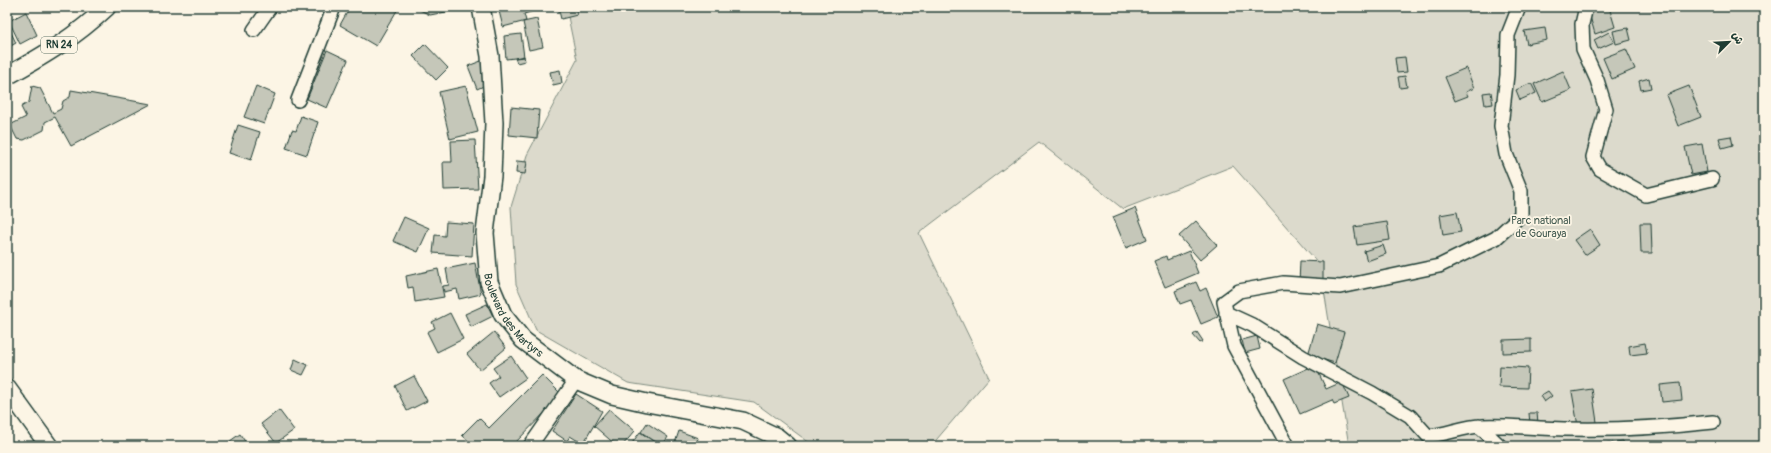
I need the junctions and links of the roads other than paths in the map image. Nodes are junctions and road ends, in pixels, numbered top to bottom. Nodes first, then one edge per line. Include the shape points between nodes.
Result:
1 (107, 7) edge
2 (270, 7) edge
3 (334, 7) edge
4 (481, 7) edge
5 (1519, 7) edge
6 (1586, 7) edge
7 (254, 30) dead end
8 (7, 76) edge
9 (298, 100) dead end
10 (1712, 179) dead end
11 (1226, 313) junction
12 (577, 380) junction
13 (7, 388) edge
14 (1713, 422) dead end
15 (1479, 426) junction
16 (49, 446) edge
17 (530, 446) edge
18 (788, 446) edge
19 (1288, 446) edge
20 (1500, 446) edge

1 - 8 main road, RN 24 via 84,28
2 - 7 street
3 - 9 street
4 - 12 main road, Boulevard des Martyrs via 490,56 494,123 492,176 485,233 489,282 503,315 523,340
5 - 11 street via 1508,35 1501,126 1506,154 1521,191 1521,215 1496,238 1439,266 1340,288 1283,283 1240,291 1224,302
6 - 10 street via 1582,24 1583,49 1606,109 1593,157 1600,169 1646,194
11 - 15 street via 1252,325 1303,357 1410,416 1428,436 1439,436
11 - 19 street via 1234,346
12 - 17 street
12 - 18 main road, Boulevard des Martyrs via 612,395 743,421 777,437
13 - 16 main road
14 - 15 street via 1602,428
15 - 20 street

